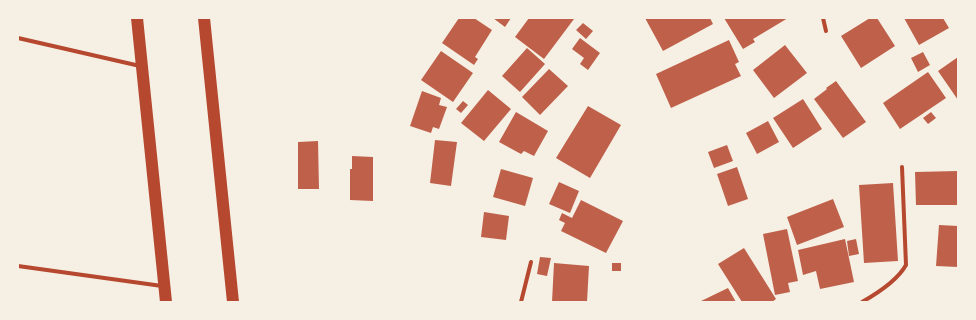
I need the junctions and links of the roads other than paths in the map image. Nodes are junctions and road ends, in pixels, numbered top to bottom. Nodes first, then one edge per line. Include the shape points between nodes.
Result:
1 (137, 18) edge
2 (204, 18) edge
3 (823, 18) edge
4 (826, 32) dead end
5 (18, 38) edge
6 (142, 67) junction
7 (902, 166) dead end
8 (531, 262) dead end
9 (18, 266) edge
10 (164, 286) junction
11 (166, 302) edge
12 (233, 302) edge
13 (521, 302) edge
14 (862, 302) edge

1 - 6 highway
2 - 12 highway
3 - 4 street
5 - 6 street
6 - 10 highway
7 - 14 street via 906,265 900,274 877,294
8 - 13 street
9 - 10 street
10 - 11 highway

